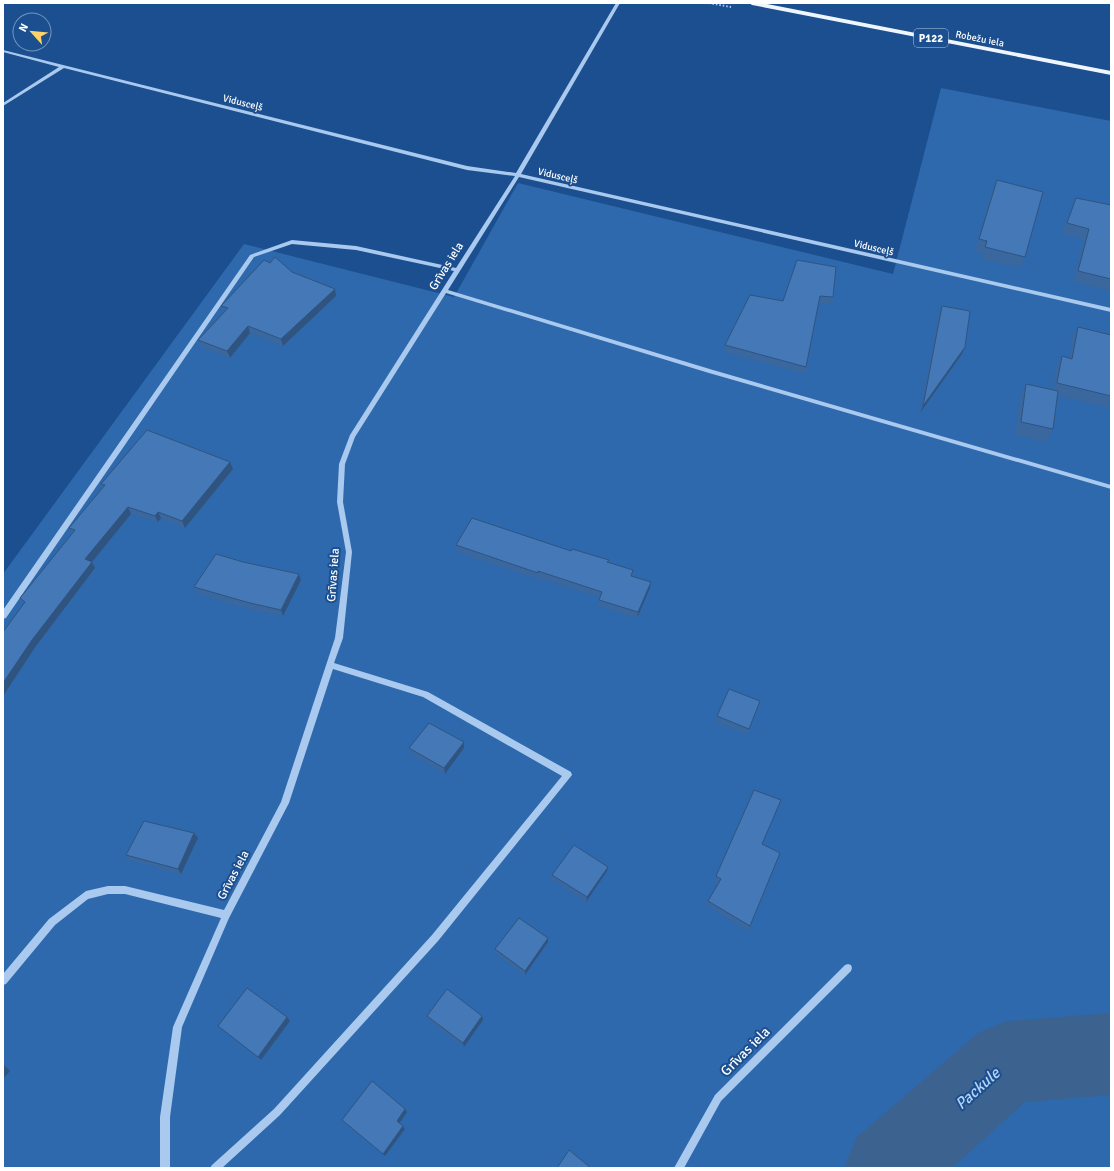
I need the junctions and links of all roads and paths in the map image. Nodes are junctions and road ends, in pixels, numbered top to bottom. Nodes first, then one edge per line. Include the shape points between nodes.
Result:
1 (618, 3) edge
2 (752, 3) edge
3 (3, 51) edge
4 (62, 66) junction
5 (1111, 73) edge
6 (3, 105) edge
7 (518, 175) junction
8 (457, 270) junction
9 (444, 291) junction
10 (1111, 310) edge
11 (1111, 487) edge
12 (3, 616) edge
13 (330, 665) junction
14 (226, 915) junction
15 (848, 968) dead end
16 (3, 981) edge
17 (165, 1168) edge
18 (215, 1168) edge
19 (679, 1168) edge

1 - 7 street, Grīvas iela
2 - 5 main road, Robežu iela / P122
3 - 4 street, Vidusceļš
4 - 6 street
4 - 7 street, Vidusceļš via 467,168
7 - 8 street, Grīvas iela
7 - 10 street, Vidusceļš
8 - 9 street, Grīvas iela
8 - 12 street via 356,248 292,242 252,256
9 - 11 street via 719,375
9 - 13 street, Grīvas iela via 352,437 342,464 340,502 349,552 339,638
13 - 14 street, Grīvas iela via 285,803
13 - 18 street via 426,694 568,775 430,944 277,1112
14 - 16 street via 125,890 108,890 86,895 52,922
14 - 17 street, Grīvas iela via 178,1027 165,1117
15 - 19 street, Grīvas iela via 718,1098

